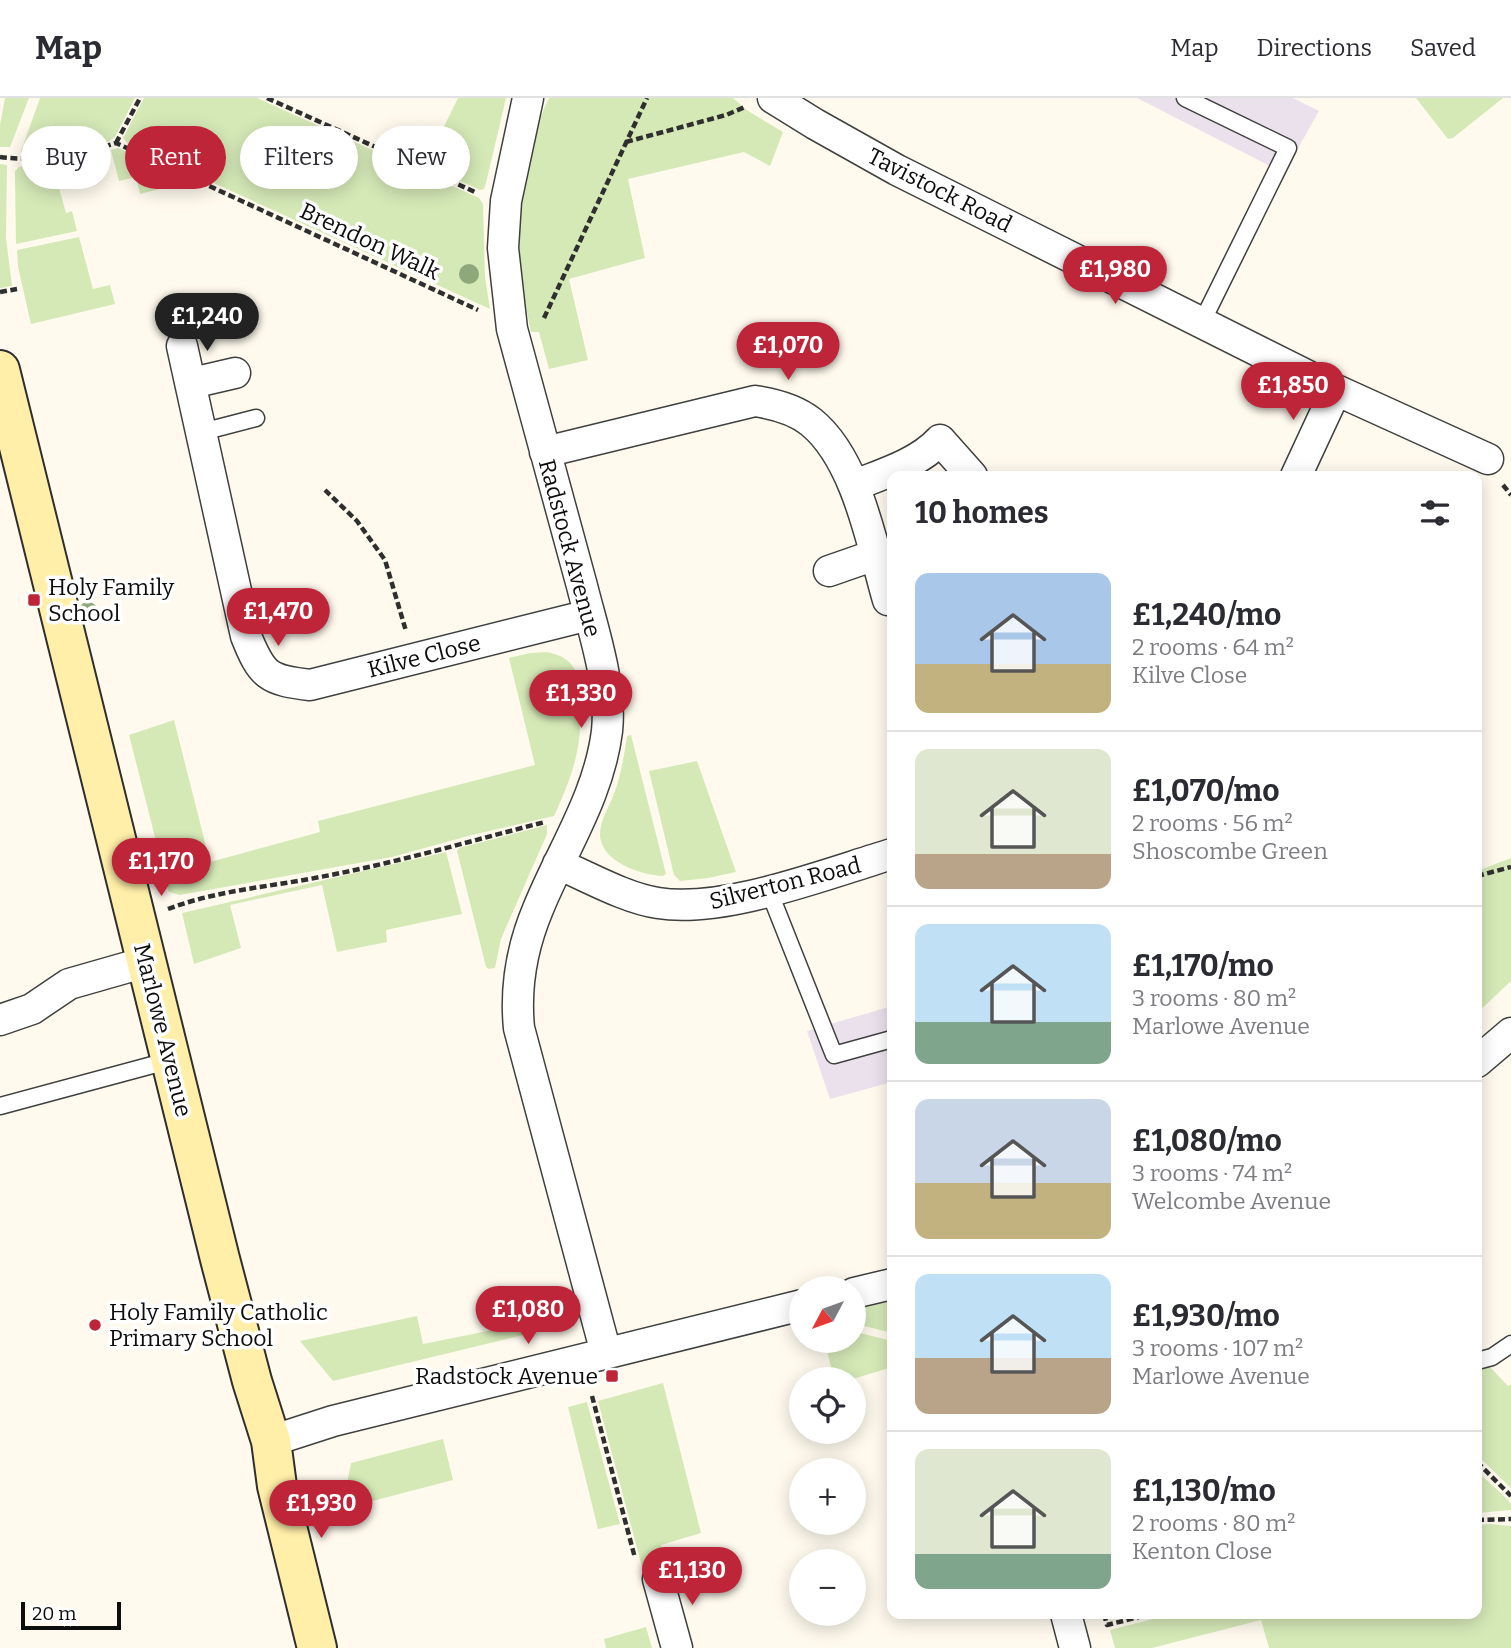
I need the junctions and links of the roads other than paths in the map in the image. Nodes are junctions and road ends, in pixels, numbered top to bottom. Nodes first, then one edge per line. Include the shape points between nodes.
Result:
1 (528, 98) edge
2 (1185, 98) edge
3 (760, 102) edge
4 (1202, 322) junction
5 (182, 346) dead end
6 (0, 370) edge
7 (235, 373) dead end
8 (191, 383) junction
9 (1336, 390) junction
10 (256, 418) dead end
11 (202, 432) junction
12 (8, 435) edge
13 (545, 452) junction
14 (1488, 459) dead end
15 (968, 471) edge
16 (1298, 471) edge
17 (855, 485) junction
18 (875, 555) junction
19 (829, 571) dead end
20 (887, 597) edge
21 (589, 615) junction
22 (887, 856) edge
23 (558, 864) junction
24 (769, 891) junction
25 (146, 962) junction
26 (0, 1020) edge
27 (1511, 1033) edge
28 (887, 1040) edge
29 (1482, 1058) edge
30 (171, 1060) junction
31 (0, 1106) edge
32 (887, 1285) edge
33 (866, 1290) edge
34 (789, 1308) edge
35 (1511, 1344) edge
36 (606, 1353) junction
37 (1482, 1360) edge
38 (271, 1441) junction
39 (658, 1579) road end
40 (1067, 1619) edge
41 (317, 1648) edge
42 (677, 1648) edge
43 (1076, 1648) edge

1 - 13 street, Radstock Avenue via 506,201 503,248 512,329
2 - 4 lane via 1288,148
3 - 4 street, Tavistock Road via 815,124 897,170
4 - 9 street, Tavistock Road
5 - 8 street, Kilve Close
6 - 12 street, Marlowe Avenue
7 - 8 street
8 - 11 street, Kilve Close
9 - 14 street, Tavistock Road
9 - 16 street
10 - 11 lane
11 - 21 street, Kilve Close via 246,636 258,666 282,681 310,685
12 - 25 street, Marlowe Avenue
13 - 17 street via 755,401 788,409 811,422 837,452
13 - 21 street, Radstock Avenue
15 - 17 street via 940,440 914,458
17 - 18 street
18 - 19 street
18 - 20 street
21 - 23 street, Radstock Avenue via 608,704 607,732 580,820
22 - 24 street, Silverton Road
23 - 24 street, Silverton Road via 655,903 688,906
23 - 36 street, Radstock Avenue via 523,954 516,1000 519,1028
24 - 28 lane via 834,1055
25 - 26 street via 69,984 32,1009
25 - 30 street, Marlowe Avenue
27 - 29 street
30 - 31 lane
30 - 38 street, Marlowe Avenue via 244,1352
32 - 33 street
34 - 36 street
35 - 37 lane
36 - 38 street
38 - 41 street, Marlowe Avenue via 277,1486
39 - 42 street
40 - 43 street

